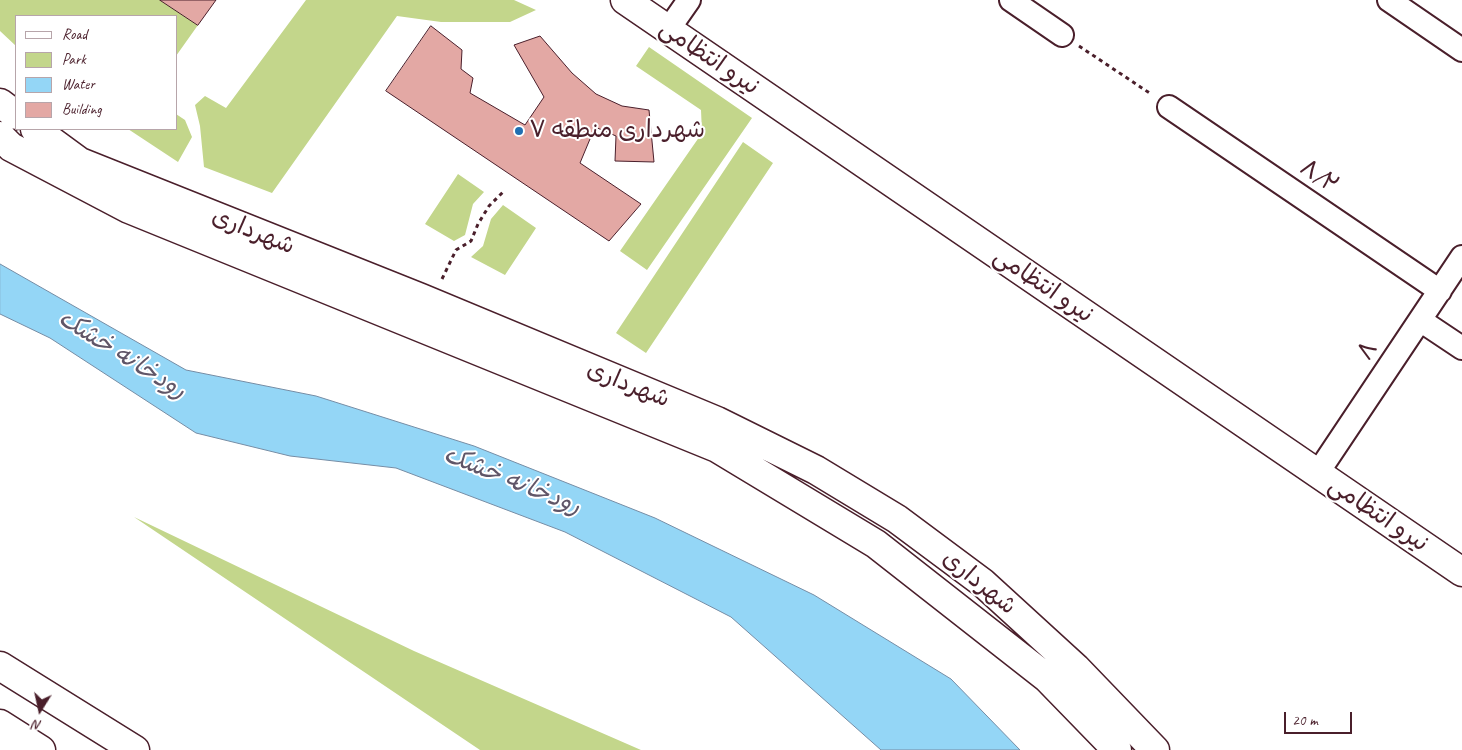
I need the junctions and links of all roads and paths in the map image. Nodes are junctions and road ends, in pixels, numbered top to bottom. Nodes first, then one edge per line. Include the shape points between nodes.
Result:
1 (625, 0) edge
2 (689, 0) edge
3 (1012, 0) edge
4 (1389, 0) edge
5 (668, 30) junction
6 (1062, 34) joint
7 (1462, 50) edge
8 (0, 103) edge
9 (1169, 107) joint
10 (15, 114) edge
11 (36, 130) edge
12 (0, 136) edge
13 (504, 191) dead end
14 (1462, 257) edge
15 (1440, 291) junction
16 (434, 304) junction
17 (1420, 320) junction
18 (1462, 348) edge
19 (1317, 474) junction
20 (1462, 572) edge
21 (0, 666) edge
22 (6, 736) edge
23 (41, 750) edge
24 (135, 750) edge
25 (1117, 750) edge
26 (1155, 750) edge

1 - 5 street, نیرو انتظامی
2 - 5 street
3 - 6 street
4 - 7 street
5 - 19 street, نیرو انتظامی
6 - 9 path
8 - 10 street
9 - 15 street, ۸/۲
11 - 16 street, شهرداری via 80,162
12 - 25 street, شهرداری via 12,147 129,209 717,448 876,544 1047,678
13 - 16 path via 485,212 471,241 456,250 444,272
14 - 15 street, ۸
15 - 17 street, ۸
16 - 26 street, شهرداری via 717,421 816,470 897,519 983,583 1076,668
17 - 18 street
17 - 19 street, ۸
19 - 20 street, نیرو انتظامی
21 - 24 street
22 - 23 street

